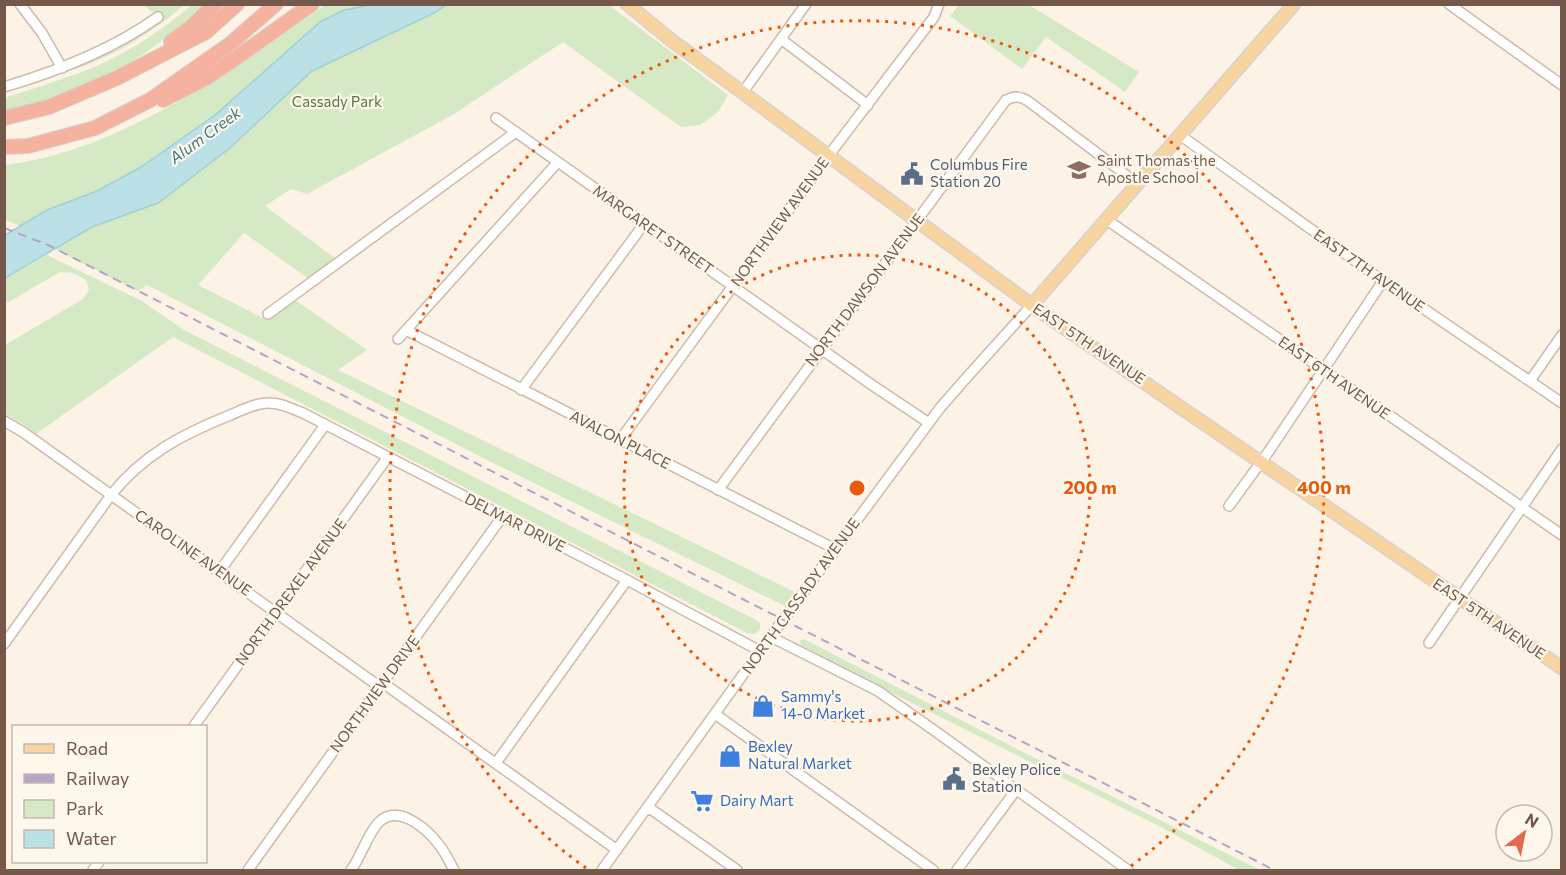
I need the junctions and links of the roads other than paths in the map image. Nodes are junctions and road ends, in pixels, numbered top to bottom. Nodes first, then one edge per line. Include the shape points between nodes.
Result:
1 (20, 4) edge
2 (215, 4) edge
3 (237, 4) edge
4 (276, 4) edge
5 (312, 4) edge
6 (627, 4) edge
7 (806, 4) edge
8 (939, 4) edge
9 (1294, 4) edge
10 (1449, 4) edge
11 (158, 17) dead end
12 (781, 39) junction
13 (62, 68) junction
14 (135, 68) junction
15 (1562, 85) edge
16 (4, 87) edge
17 (742, 92) junction
18 (868, 105) junction
19 (4, 118) edge
20 (496, 118) dead end
21 (105, 122) junction
22 (516, 132) junction
23 (1179, 135) junction
24 (4, 147) edge
25 (829, 155) junction
26 (558, 162) junction
27 (1138, 184) junction
28 (1107, 220) junction
29 (917, 221) junction
30 (644, 224) junction
31 (1383, 281) junction
32 (733, 286) junction
33 (1032, 305) junction
34 (268, 314) dead end
35 (406, 330) junction
36 (1562, 335) edge
37 (398, 339) dead end
38 (821, 349) junction
39 (1322, 371) junction
40 (1530, 381) junction
41 (521, 390) junction
42 (1562, 403) edge
43 (4, 421) edge
44 (929, 423) junction
45 (325, 425) junction
46 (620, 440) junction
47 (1562, 449) edge
48 (387, 458) junction
49 (1261, 462) junction
50 (718, 490) junction
51 (111, 495) junction
52 (1229, 506) dead end
53 (1521, 507) junction
54 (502, 517) junction
55 (1562, 535) edge
56 (835, 549) junction
57 (219, 573) junction
58 (627, 580) junction
59 (1459, 598) junction
60 (276, 612) junction
61 (771, 637) junction
62 (1429, 643) dead end
63 (4, 644) edge
64 (760, 651) junction
65 (1562, 668) edge
66 (381, 685) junction
67 (715, 714) junction
68 (195, 725) edge
69 (496, 764) junction
70 (1016, 790) junction
71 (648, 807) junction
72 (617, 850) junction
73 (248, 870) edge
74 (351, 870) edge
75 (454, 870) edge
76 (602, 870) edge
77 (737, 870) edge
78 (933, 870) edge
79 (957, 870) edge
80 (1128, 870) edge

1 - 13 street
2 - 14 highway via 190,28
3 - 14 highway via 206,32
4 - 21 highway via 230,44 159,94
5 - 21 highway via 206,78 156,104
6 - 17 main road, EAST 5TH AVENUE
7 - 12 street
8 - 18 street, NORTHVIEW AVENUE via 934,17
9 - 23 main road, NORTH CASSADY AVENUE
10 - 15 street
11 - 13 street via 129,36
12 - 17 street
12 - 18 street
13 - 16 street
14 - 19 highway via 49,108
17 - 25 main road, EAST 5TH AVENUE
18 - 25 street, NORTHVIEW AVENUE
20 - 22 street, MARGARET STREET
21 - 24 highway via 28,146
22 - 26 street, MARGARET STREET
22 - 34 street
23 - 27 main road, NORTH CASSADY AVENUE
23 - 31 street, EAST 7TH AVENUE
25 - 29 main road, EAST 5TH AVENUE
25 - 32 street, NORTHVIEW AVENUE
26 - 30 street, MARGARET STREET
26 - 35 street
27 - 28 main road, NORTH CASSADY AVENUE
27 - 29 street, NORTH DAWSON AVENUE via 1028,101 1015,96 999,107
28 - 33 main road, NORTH CASSADY AVENUE
28 - 39 street, EAST 6TH AVENUE
29 - 33 main road, EAST 5TH AVENUE
29 - 38 street, NORTH DAWSON AVENUE
30 - 32 street, MARGARET STREET
30 - 41 street
31 - 39 street
31 - 40 street, EAST 7TH AVENUE
32 - 38 street, MARGARET STREET
32 - 46 street, NORTHVIEW AVENUE
33 - 44 street, NORTH CASSADY AVENUE
33 - 49 main road, EAST 5TH AVENUE
35 - 37 street
35 - 41 street, AVALON PLACE
36 - 40 street
38 - 44 street, MARGARET STREET
38 - 50 street, NORTH DAWSON AVENUE
39 - 49 street
39 - 53 street, EAST 6TH AVENUE
40 - 42 street, EAST 7TH AVENUE
41 - 46 street, AVALON PLACE
43 - 51 street, CAROLINE AVENUE
44 - 56 street, NORTH CASSADY AVENUE
45 - 48 street, DELMAR DRIVE
45 - 51 street, DELMAR DRIVE via 277,404 246,409 168,443 130,473
45 - 57 street
46 - 50 street, AVALON PLACE
47 - 53 street
48 - 54 street, DELMAR DRIVE
48 - 60 street, NORTH DREXEL AVENUE
49 - 52 street
49 - 59 main road, EAST 5TH AVENUE
50 - 56 street, AVALON PLACE
51 - 57 street, CAROLINE AVENUE
51 - 63 street
53 - 55 street, EAST 6TH AVENUE
53 - 59 street
54 - 58 street, DELMAR DRIVE
54 - 66 street, NORTHVIEW DRIVE
56 - 61 street, NORTH CASSADY AVENUE
57 - 60 street, CAROLINE AVENUE
58 - 64 street, DELMAR DRIVE
58 - 69 street
59 - 62 street
59 - 65 main road, EAST 5TH AVENUE
60 - 66 street, CAROLINE AVENUE
60 - 68 street, NORTH DREXEL AVENUE
61 - 64 street, NORTH CASSADY AVENUE
61 - 70 street via 878,691
64 - 67 street, NORTH CASSADY AVENUE
66 - 69 street, CAROLINE AVENUE
66 - 73 street, NORTHVIEW DRIVE
67 - 71 street, NORTH CASSADY AVENUE
67 - 78 street
69 - 72 street, CAROLINE AVENUE
70 - 79 street
70 - 80 street
71 - 72 street, NORTH CASSADY AVENUE
71 - 77 street
72 - 76 street, NORTH CASSADY AVENUE
74 - 75 street via 379,822 390,816 410,820 430,834

